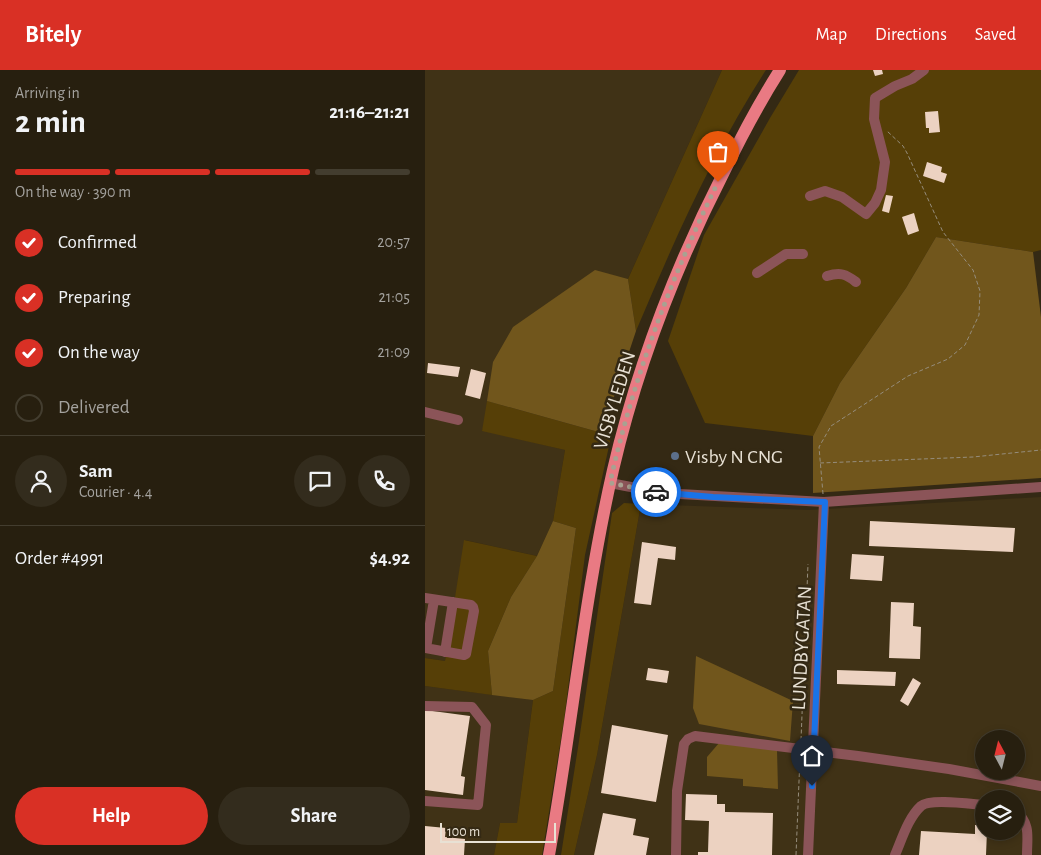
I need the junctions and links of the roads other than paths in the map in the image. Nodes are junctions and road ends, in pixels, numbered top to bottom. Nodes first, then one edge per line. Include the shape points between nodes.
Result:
1 (780, 70) edge
2 (924, 70) edge
3 (810, 196) dead end
4 (803, 254) dead end
5 (757, 274) dead end
6 (827, 276) dead end
7 (856, 282) dead end
8 (425, 412) edge
9 (458, 420) dead end
10 (610, 483) junction
11 (1041, 487) edge
12 (825, 502) junction
13 (430, 599) edge
14 (453, 602) junction
15 (425, 648) edge
16 (445, 652) junction
17 (425, 706) edge
18 (813, 751) junction
19 (1041, 786) edge
20 (425, 801) edge
21 (975, 804) edge
22 (1025, 820) edge
23 (549, 855) edge
24 (676, 855) edge
25 (808, 855) edge
26 (895, 855) edge
27 (1027, 855) edge

1 - 10 main road, VISBYLEDEN via 715,190 670,290 639,378
2 - 3 street via 875,98 875,119 885,162 881,190 866,214 842,197 825,191
4 - 5 street via 786,254
6 - 7 street via 841,273
8 - 9 street
10 - 12 street via 662,493
10 - 23 main road, VISBYLEDEN
11 - 12 street
12 - 18 street, LUNDBYGATAN
13 - 14 street
13 - 15 street
14 - 16 street
14 - 16 street via 471,605 474,611 466,654
15 - 16 street
17 - 20 street via 472,707 486,725 478,805
18 - 19 street via 949,769
18 - 24 street via 695,736 688,739 684,744 677,791
18 - 25 street, LUNDBYGATAN
21 - 26 street via 939,802 921,806 910,821
22 - 27 street via 1028,825

